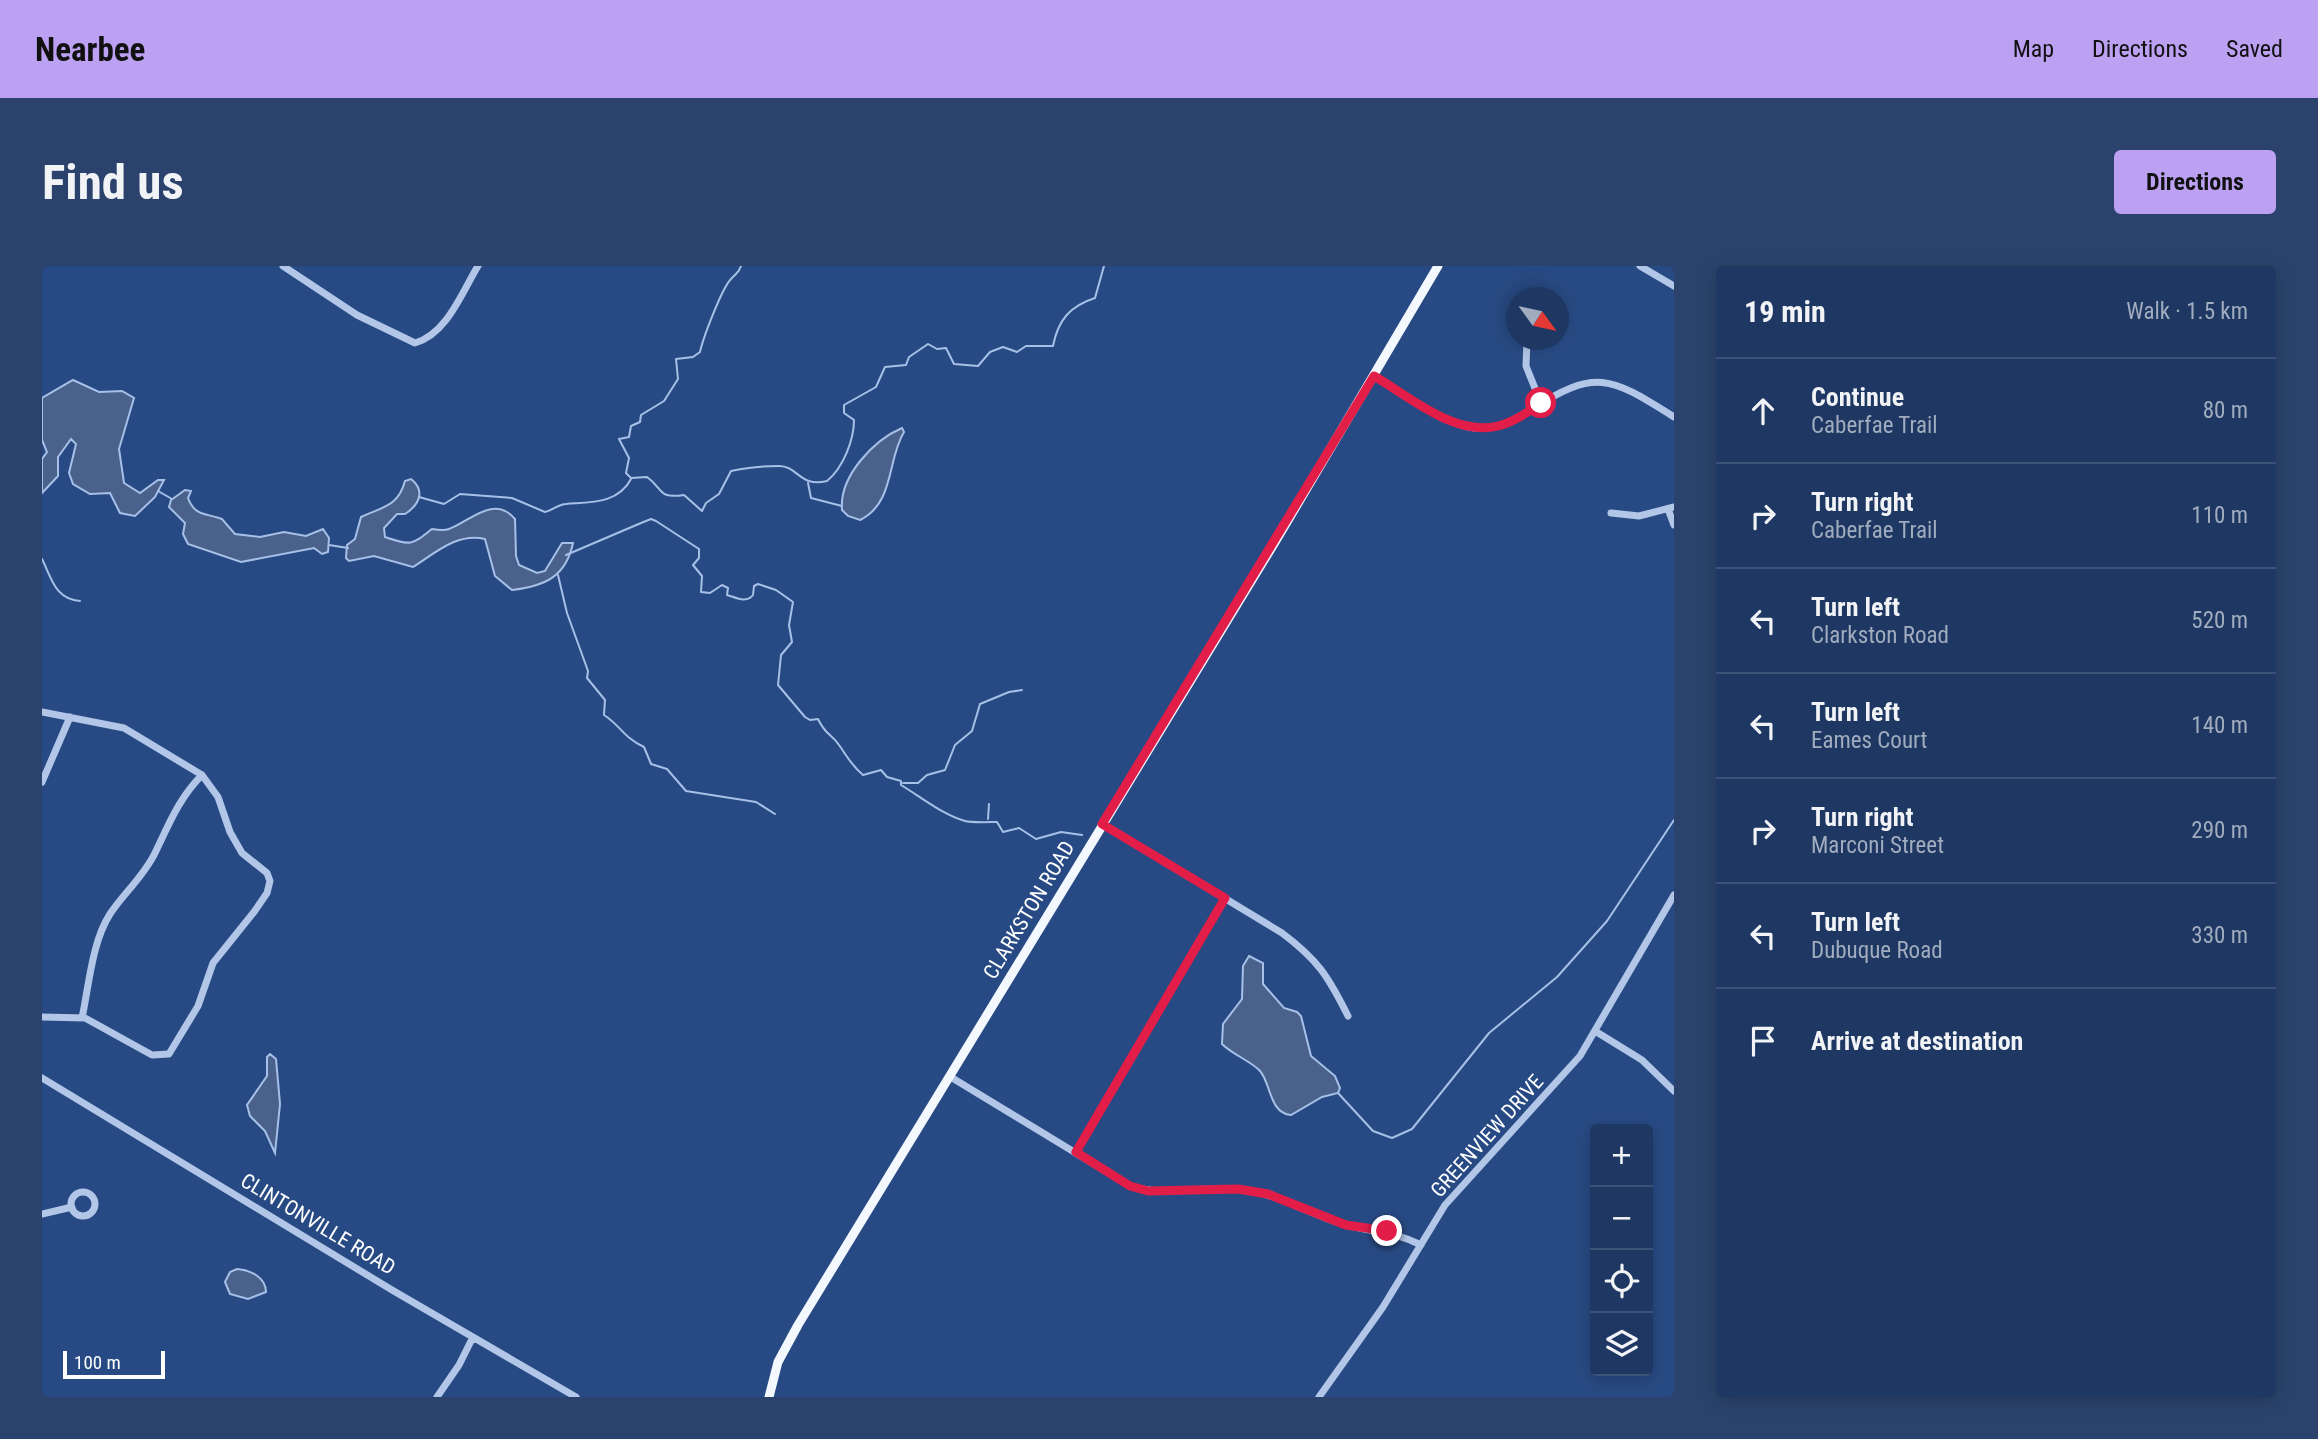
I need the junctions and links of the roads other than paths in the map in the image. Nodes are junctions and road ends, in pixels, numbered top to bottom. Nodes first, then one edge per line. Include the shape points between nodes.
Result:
1 (283, 266) edge
2 (478, 266) edge
3 (1438, 266) edge
4 (1640, 266) edge
5 (1674, 286) edge
6 (1527, 350) edge
7 (1374, 376) junction
8 (1541, 403) junction
9 (1674, 416) edge
10 (1671, 508) edge
11 (1611, 513) dead end
12 (1674, 525) edge
13 (42, 712) edge
14 (70, 717) junction
15 (202, 775) junction
16 (42, 782) edge
17 (1102, 824) junction
18 (1674, 895) edge
19 (1225, 898) junction
20 (1348, 1016) dead end
21 (42, 1017) edge
22 (82, 1018) junction
23 (1595, 1031) junction
24 (949, 1076) junction
25 (42, 1078) edge
26 (1674, 1091) edge
27 (1076, 1152) junction
28 (72, 1207) dead end
29 (42, 1214) edge
30 (1421, 1245) junction
31 (473, 1337) junction
32 (437, 1397) edge
33 (576, 1397) edge
34 (769, 1397) edge
35 (1319, 1397) edge

1 - 2 street via 357,315 415,343 428,340 439,330
3 - 7 main road, CLARKSTON ROAD
4 - 5 street
6 - 8 street via 1526,366
7 - 8 street via 1471,428 1498,426
7 - 17 main road, CLARKSTON ROAD
8 - 9 street via 1573,385 1607,382
10 - 11 street via 1639,516
10 - 12 street
13 - 14 street
14 - 15 street via 124,728
14 - 16 street
15 - 22 street via 170,818 155,855 109,916
15 - 22 street via 218,797 242,853 267,873 267,893 213,962 198,1006 169,1054 152,1055
17 - 19 street
17 - 24 main road, CLARKSTON ROAD
18 - 23 street, GREENVIEW DRIVE
19 - 20 street via 1304,949 1327,974
19 - 27 street
21 - 22 street
23 - 26 street via 1642,1060
23 - 30 street, GREENVIEW DRIVE via 1565,1076 1462,1183
24 - 27 street
24 - 34 main road, CLARKSTON ROAD via 798,1325 778,1362
25 - 31 street, CLINTONVILLE ROAD
27 - 30 street via 1130,1186 1148,1191 1238,1189 1268,1194 1346,1225 1387,1231
28 - 29 street
30 - 35 street, GREENVIEW DRIVE via 1378,1316
31 - 32 street
31 - 33 street, CLINTONVILLE ROAD

